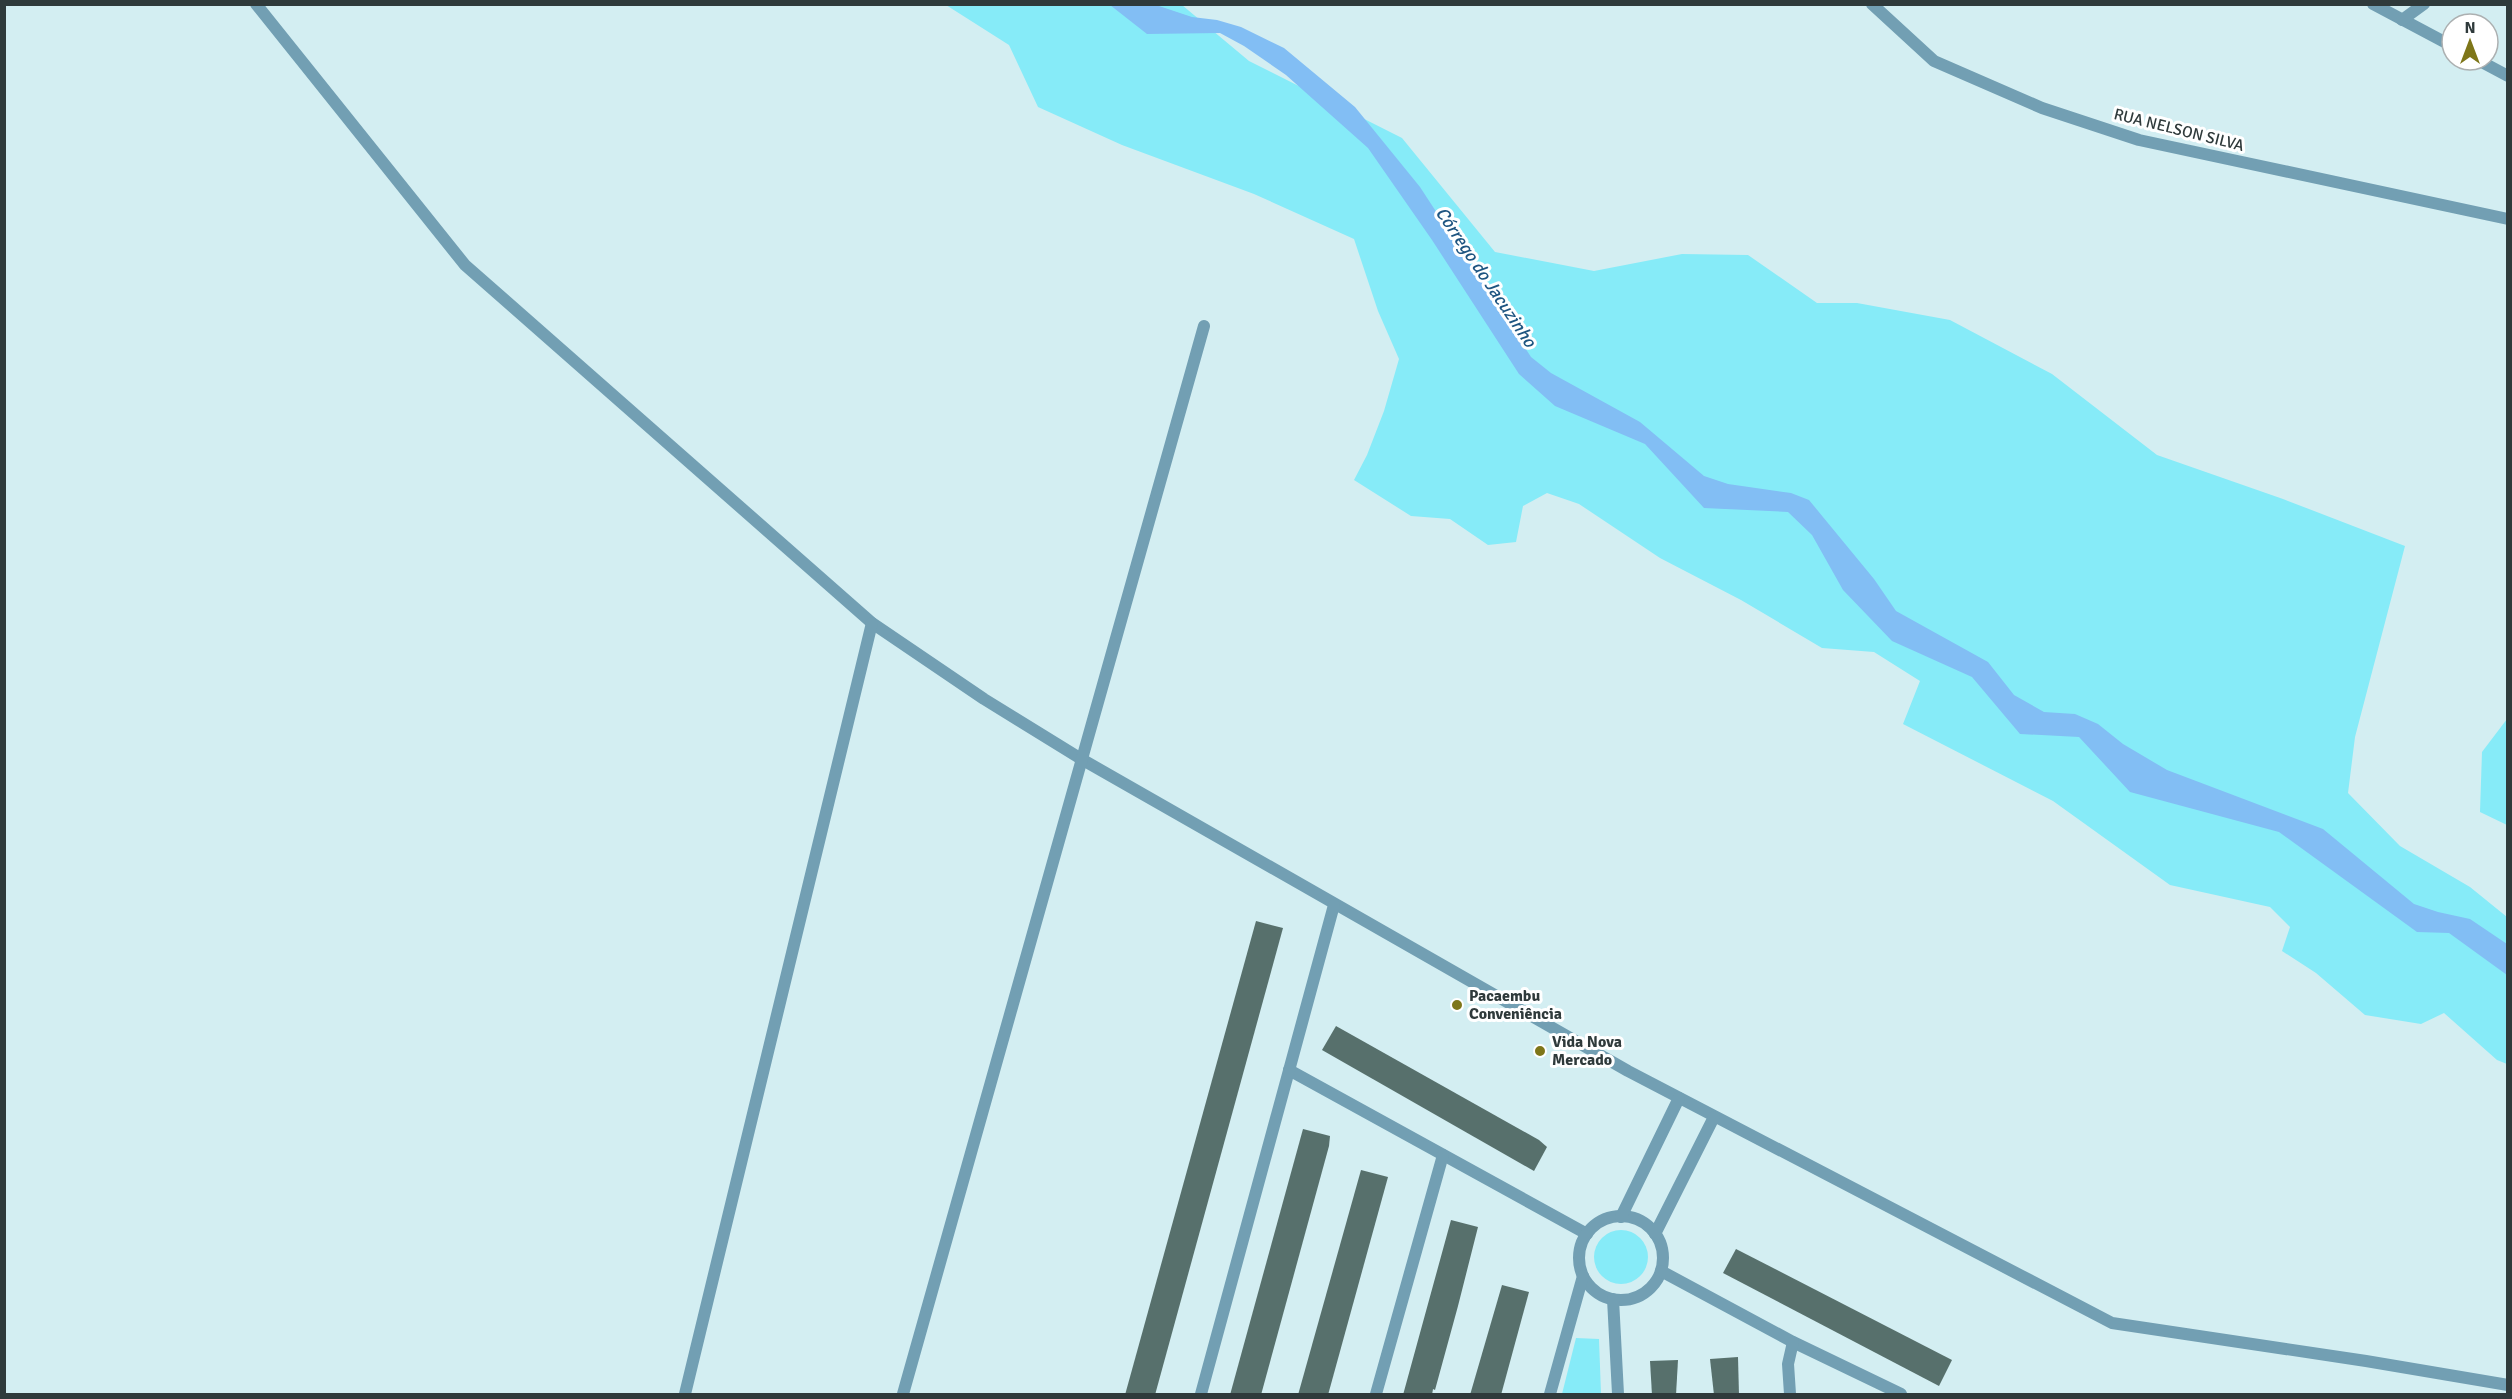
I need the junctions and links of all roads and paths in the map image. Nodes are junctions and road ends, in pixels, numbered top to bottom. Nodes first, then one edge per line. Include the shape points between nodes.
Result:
1 (256, 4) edge
2 (1872, 4) edge
3 (2373, 4) edge
4 (2424, 4) edge
5 (2402, 20) junction
6 (2440, 40) edge
7 (2508, 219) edge
8 (1204, 326) dead end
9 (872, 623) junction
10 (1083, 760) junction
11 (1334, 905) junction
12 (1289, 1070) junction
13 (1678, 1098) junction
14 (1714, 1117) junction
15 (1443, 1155) junction
16 (1621, 1217) junction
17 (1587, 1234) junction
18 (1655, 1234) junction
19 (1661, 1271) junction
20 (1583, 1276) junction
21 (1613, 1299) junction
22 (1793, 1342) junction
23 (2508, 1385) edge
24 (685, 1395) edge
25 (903, 1395) edge
26 (1201, 1395) edge
27 (1376, 1395) edge
28 (1551, 1395) edge
29 (1618, 1395) edge
30 (1790, 1395) edge
31 (1901, 1395) edge

1 - 9 street via 465,265
2 - 7 street, RUA NELSON SILVA via 1934,61 2053,111 2139,140
3 - 5 street
4 - 5 street
5 - 6 street
8 - 10 street
9 - 10 street
9 - 24 street
10 - 11 street
10 - 25 street
11 - 12 street
11 - 13 street
12 - 15 street
12 - 26 street
13 - 14 street
13 - 16 street
14 - 18 street
14 - 23 street via 2112,1323
15 - 17 street
15 - 27 street
16 - 17 street via 1608,1219
16 - 18 street via 1645,1224
17 - 20 street via 1579,1259
18 - 19 street via 1662,1252
19 - 21 street via 1646,1292 1634,1298
19 - 22 street
20 - 21 street via 1596,1292
20 - 28 street
21 - 29 street
22 - 30 street via 1788,1364
22 - 31 street

